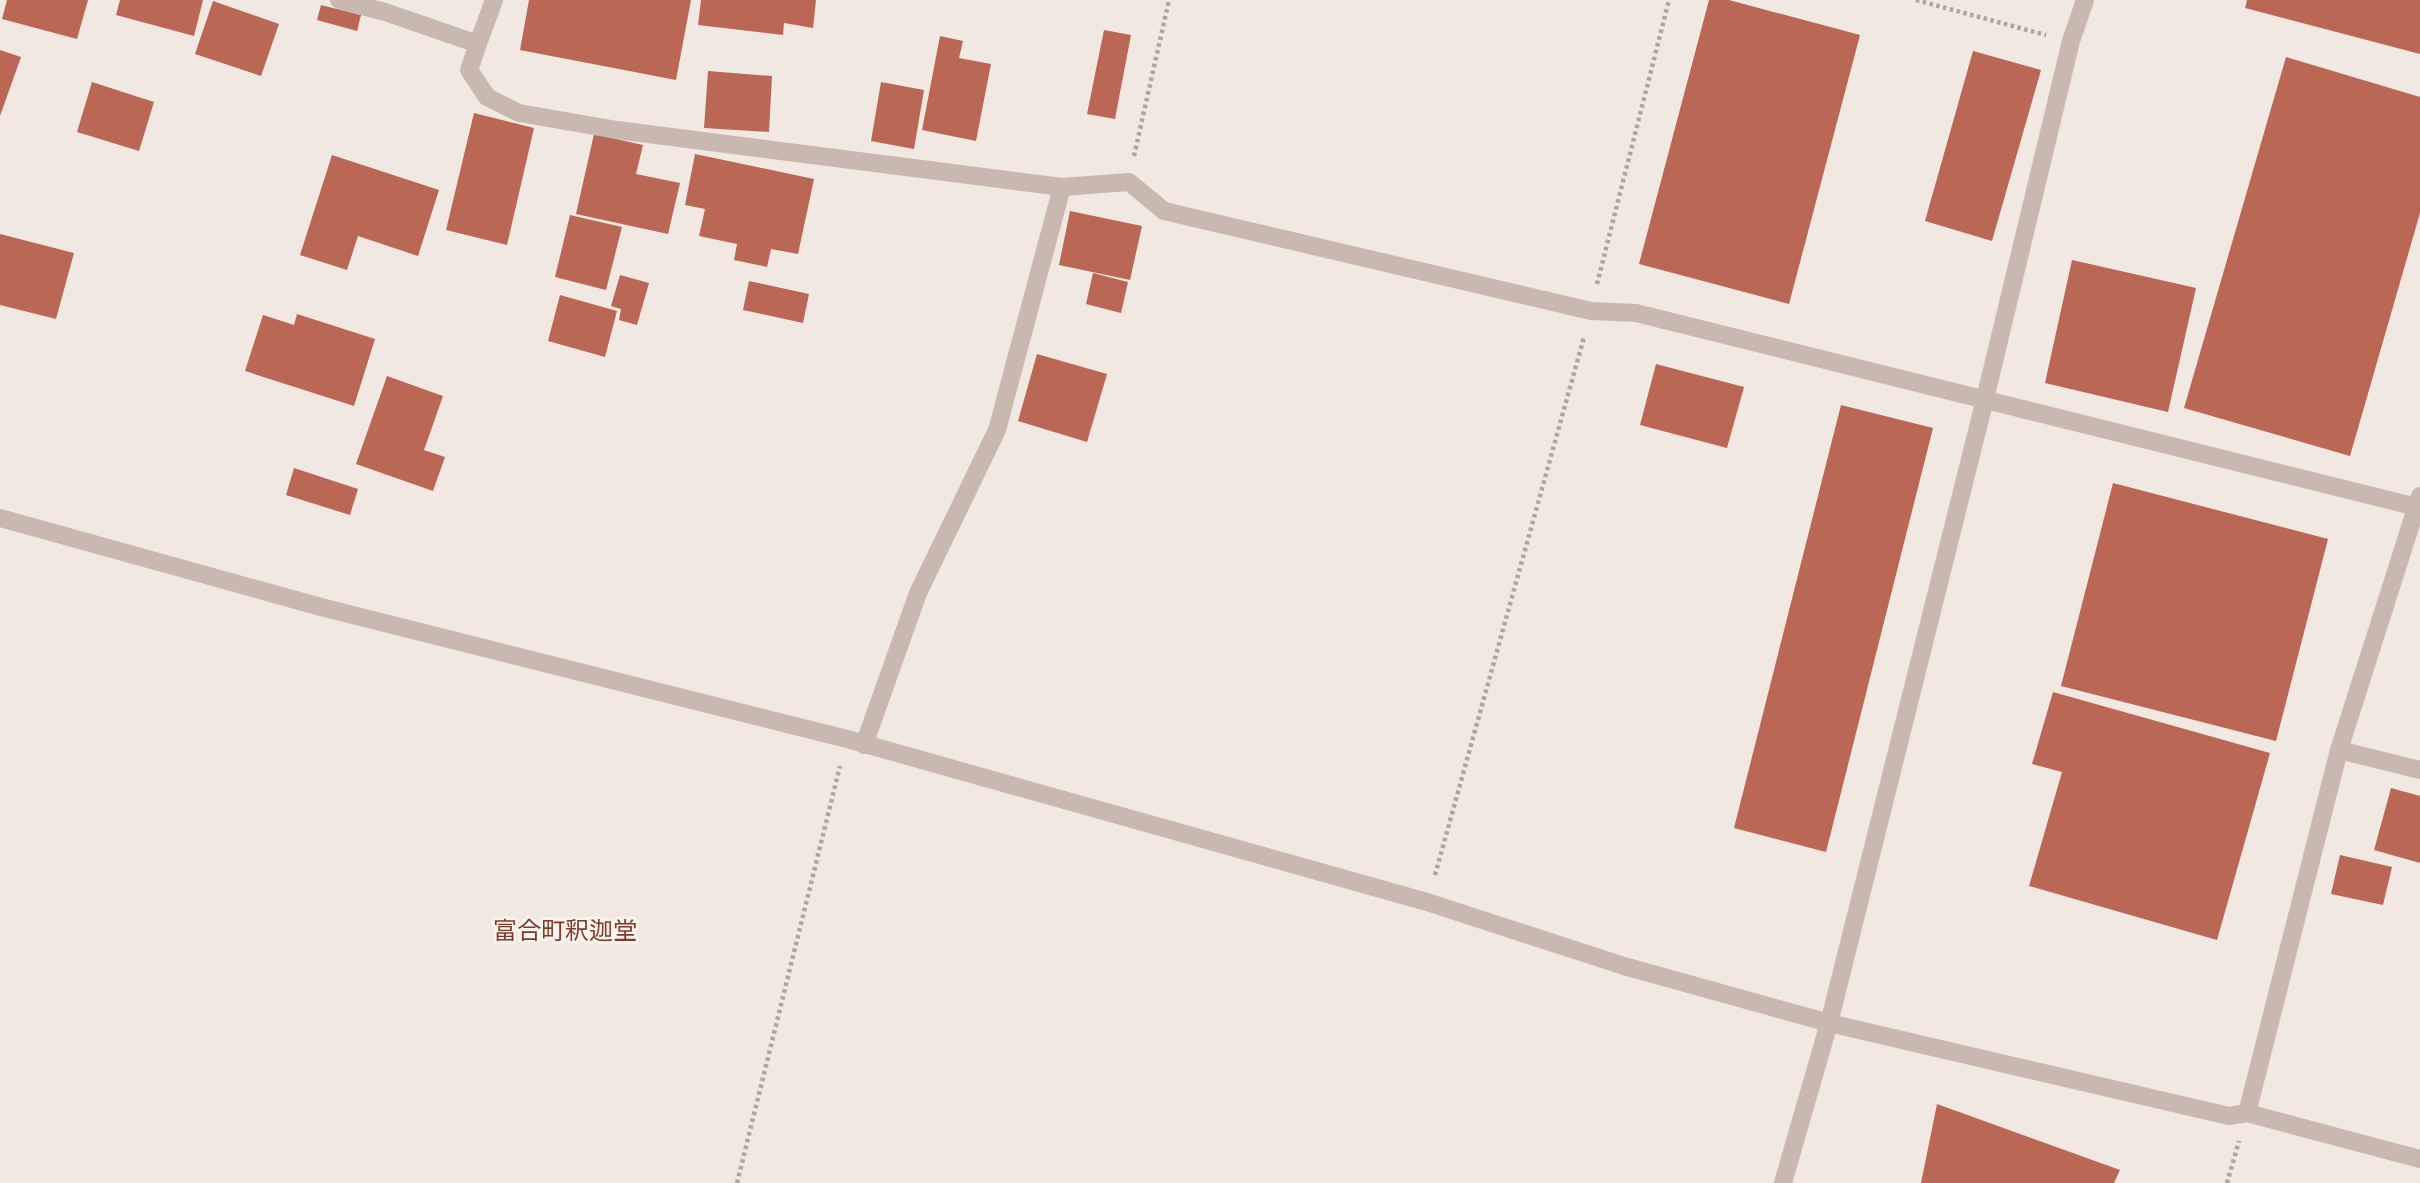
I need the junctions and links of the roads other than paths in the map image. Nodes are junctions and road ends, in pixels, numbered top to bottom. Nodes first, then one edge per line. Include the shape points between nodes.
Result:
1 (339, 0) edge
2 (495, 0) edge
3 (2085, 0) edge
4 (478, 44) junction
5 (1062, 187) junction
6 (1985, 399) junction
7 (2418, 501) edge
8 (0, 518) edge
9 (855, 742) junction
10 (2339, 750) junction
11 (2420, 770) edge
12 (1829, 1023) junction
13 (2247, 1113) junction
14 (2420, 1159) edge
15 (1783, 1183) edge

1 - 4 street
2 - 4 street
3 - 6 street via 2071,41
4 - 5 street via 469,70 487,97 519,113 617,130
5 - 6 street via 1129,182 1164,211 1591,311 1636,313
5 - 9 street via 997,430 918,593
6 - 7 street
6 - 12 street
7 - 10 street
8 - 9 street via 321,607
9 - 12 street via 1427,902 1624,966
10 - 11 street
10 - 13 street
12 - 13 street via 2229,1116
12 - 15 street
13 - 14 street

